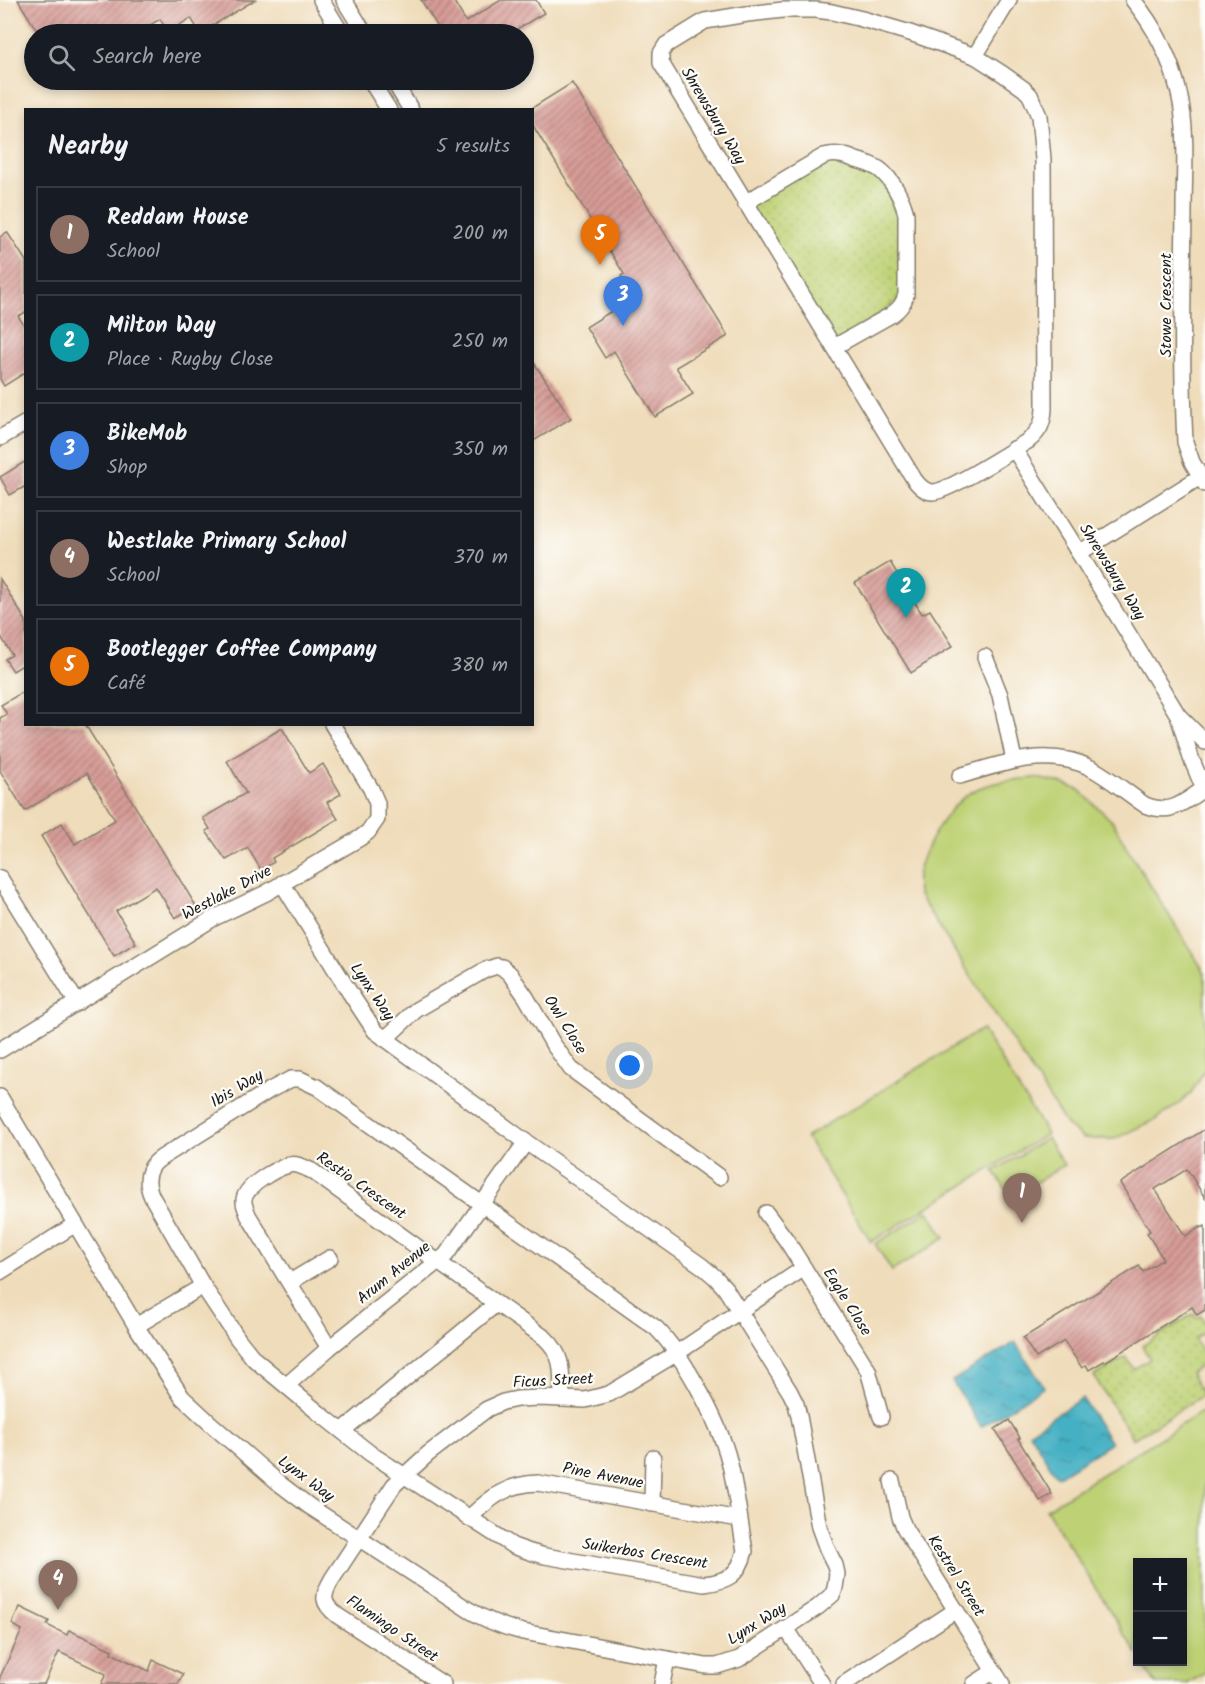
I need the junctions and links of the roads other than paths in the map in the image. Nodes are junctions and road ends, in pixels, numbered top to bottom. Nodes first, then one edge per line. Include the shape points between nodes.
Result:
1 (321, 0) edge
2 (344, 0) edge
3 (1009, 0) edge
4 (1132, 0) edge
5 (746, 7) edge
6 (336, 24) edge
7 (359, 24) edge
8 (975, 56) junction
9 (376, 90) edge
10 (399, 90) edge
11 (388, 108) edge
12 (410, 108) edge
13 (745, 203) junction
14 (834, 347) junction
15 (24, 424) edge
16 (0, 438) edge
17 (1014, 450) junction
18 (1202, 480) edge
19 (1079, 553) junction
20 (986, 657) dead end
21 (1178, 715) junction
22 (333, 726) edge
23 (1205, 742) edge
24 (1014, 760) junction
25 (960, 776) dead end
26 (1203, 784) edge
27 (0, 878) edge
28 (282, 883) junction
29 (77, 1003) junction
30 (385, 1040) junction
31 (0, 1050) edge
32 (0, 1097) edge
33 (526, 1142) junction
34 (719, 1177) dead end
35 (481, 1205) junction
36 (766, 1213) dead end
37 (74, 1225) junction
38 (330, 1258) dead end
39 (438, 1262) junction
40 (804, 1268) junction
41 (0, 1272) edge
42 (290, 1282) junction
43 (203, 1286) junction
44 (496, 1304) junction
45 (740, 1311) junction
46 (136, 1326) junction
47 (329, 1348) junction
48 (677, 1353) junction
49 (287, 1385) junction
50 (562, 1399) junction
51 (881, 1417) dead end
52 (342, 1431) junction
53 (653, 1458) dead end
54 (405, 1476) junction
55 (892, 1481) dead end
56 (652, 1504) junction
57 (470, 1518) junction
58 (740, 1519) junction
59 (358, 1538) junction
60 (956, 1610) junction
61 (786, 1628) junction
62 (667, 1659) junction
63 (998, 1678) edge
64 (443, 1684) edge
65 (662, 1684) edge
66 (822, 1684) edge
67 (844, 1684) edge
68 (974, 1684) edge

1 - 6 street
2 - 7 street
3 - 8 street
4 - 18 street, Stowe Crescent via 1154,27 1182,109 1184,433 1187,450
5 - 8 street, Shrewsbury Way via 832,12
5 - 13 street, Shrewsbury Way via 697,25 666,45 660,58
8 - 17 street, Shrewsbury Way via 1030,95 1041,129 1044,418 1035,435
9 - 11 street
10 - 12 street
13 - 14 street, Shrewsbury Way
13 - 14 street via 824,156 838,154 878,169 898,194 906,214 904,301 891,315
14 - 17 street, Shrewsbury Way via 914,479 926,490 944,490
15 - 16 street
17 - 19 street, Shrewsbury Way
18 - 19 street, Stowe Crescent
19 - 21 street, Shrewsbury Way
20 - 24 street via 1000,695
21 - 23 street
21 - 26 street
22 - 28 street, Westlake Drive via 371,789 377,803 377,819 360,838
24 - 25 street
24 - 26 street via 1053,758 1085,766 1145,805 1160,810 1178,806
27 - 29 street
28 - 29 street, Westlake Drive via 212,919
28 - 30 street, Lynx Way via 367,1021
29 - 31 street, Westlake Drive
30 - 33 street, Lynx Way
30 - 34 street, Owl Close via 416,1010 485,970 502,967 516,982 571,1069
32 - 37 street, Lynx Way
33 - 35 street, Arum Avenue
33 - 45 street, Lynx Way via 715,1276
35 - 39 street, Arum Avenue
35 - 43 street, Ibis Way via 317,1087 291,1079 171,1151 152,1167 148,1189
35 - 48 street, Ibis Way via 656,1328
36 - 40 street, Eagle Close
37 - 41 street
37 - 46 street, Lynx Way
38 - 42 street
39 - 42 street, Restio Crescent via 312,1171 291,1164 249,1188 244,1202 248,1215
39 - 44 street, Restio Crescent
39 - 47 street, Arum Avenue
40 - 45 street, Ficus Street
40 - 51 street, Eagle Close via 868,1370
42 - 47 street, Restio Crescent
43 - 46 street
43 - 49 street, Ibis Way via 247,1351
44 - 50 street, Restio Crescent via 554,1347 560,1361
44 - 52 street
45 - 48 street, Ficus Street
45 - 61 street, Lynx Way via 796,1404 819,1527 837,1574 835,1588 827,1600
46 - 59 street, Lynx Way via 193,1408 280,1484
47 - 49 street, Arum Avenue
48 - 50 street, Ficus Street via 609,1394 585,1400
48 - 58 street, Suikerbos Crescent via 724,1444
49 - 52 street, Ibis Way
50 - 54 street, Ficus Street via 517,1399 487,1409
52 - 54 street, Ibis Way
53 - 56 street
54 - 57 street, Suikerbos Crescent
54 - 59 street, Ficus Street via 394,1485
55 - 60 street, Kestrel Street via 905,1529
56 - 57 street, Pine Avenue via 551,1484 524,1483 504,1490
56 - 58 street, Pine Avenue
57 - 58 street, Suikerbos Crescent via 513,1546 530,1552 704,1584 726,1580 742,1562 745,1551
59 - 62 street, Lynx Way via 504,1628
59 - 64 street, Flamingo Street via 325,1591 327,1607
60 - 63 street, Kestrel Street
60 - 67 street
61 - 62 street, Lynx Way via 726,1664 706,1666
61 - 66 street
62 - 65 street
63 - 68 street

